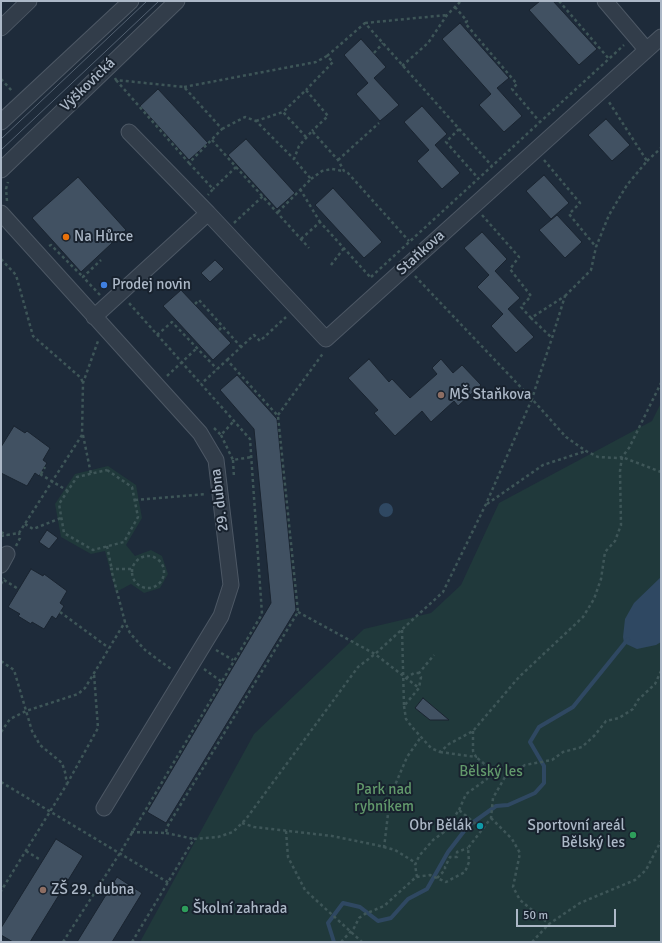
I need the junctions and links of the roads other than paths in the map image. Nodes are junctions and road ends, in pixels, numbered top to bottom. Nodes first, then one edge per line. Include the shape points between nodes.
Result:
1 (30, 1) edge
2 (131, 1) edge
3 (177, 1) edge
4 (605, 1) edge
5 (1, 28) edge
6 (661, 37) edge
7 (643, 51) junction
8 (1, 122) edge
9 (130, 132) dead end
10 (5, 174) edge
11 (204, 209) junction
12 (5, 210) edge
13 (94, 317) junction
14 (104, 808) dead end

1 - 5 street
2 - 8 street
3 - 10 street, Výškovická
4 - 7 street via 645,48
6 - 7 street, Staňkova
7 - 11 street, Staňkova via 326,339
9 - 11 street, Staňkova
11 - 13 street
12 - 13 street, 29. dubna
13 - 14 street, 29. dubna via 200,433 216,460 231,585 221,616

